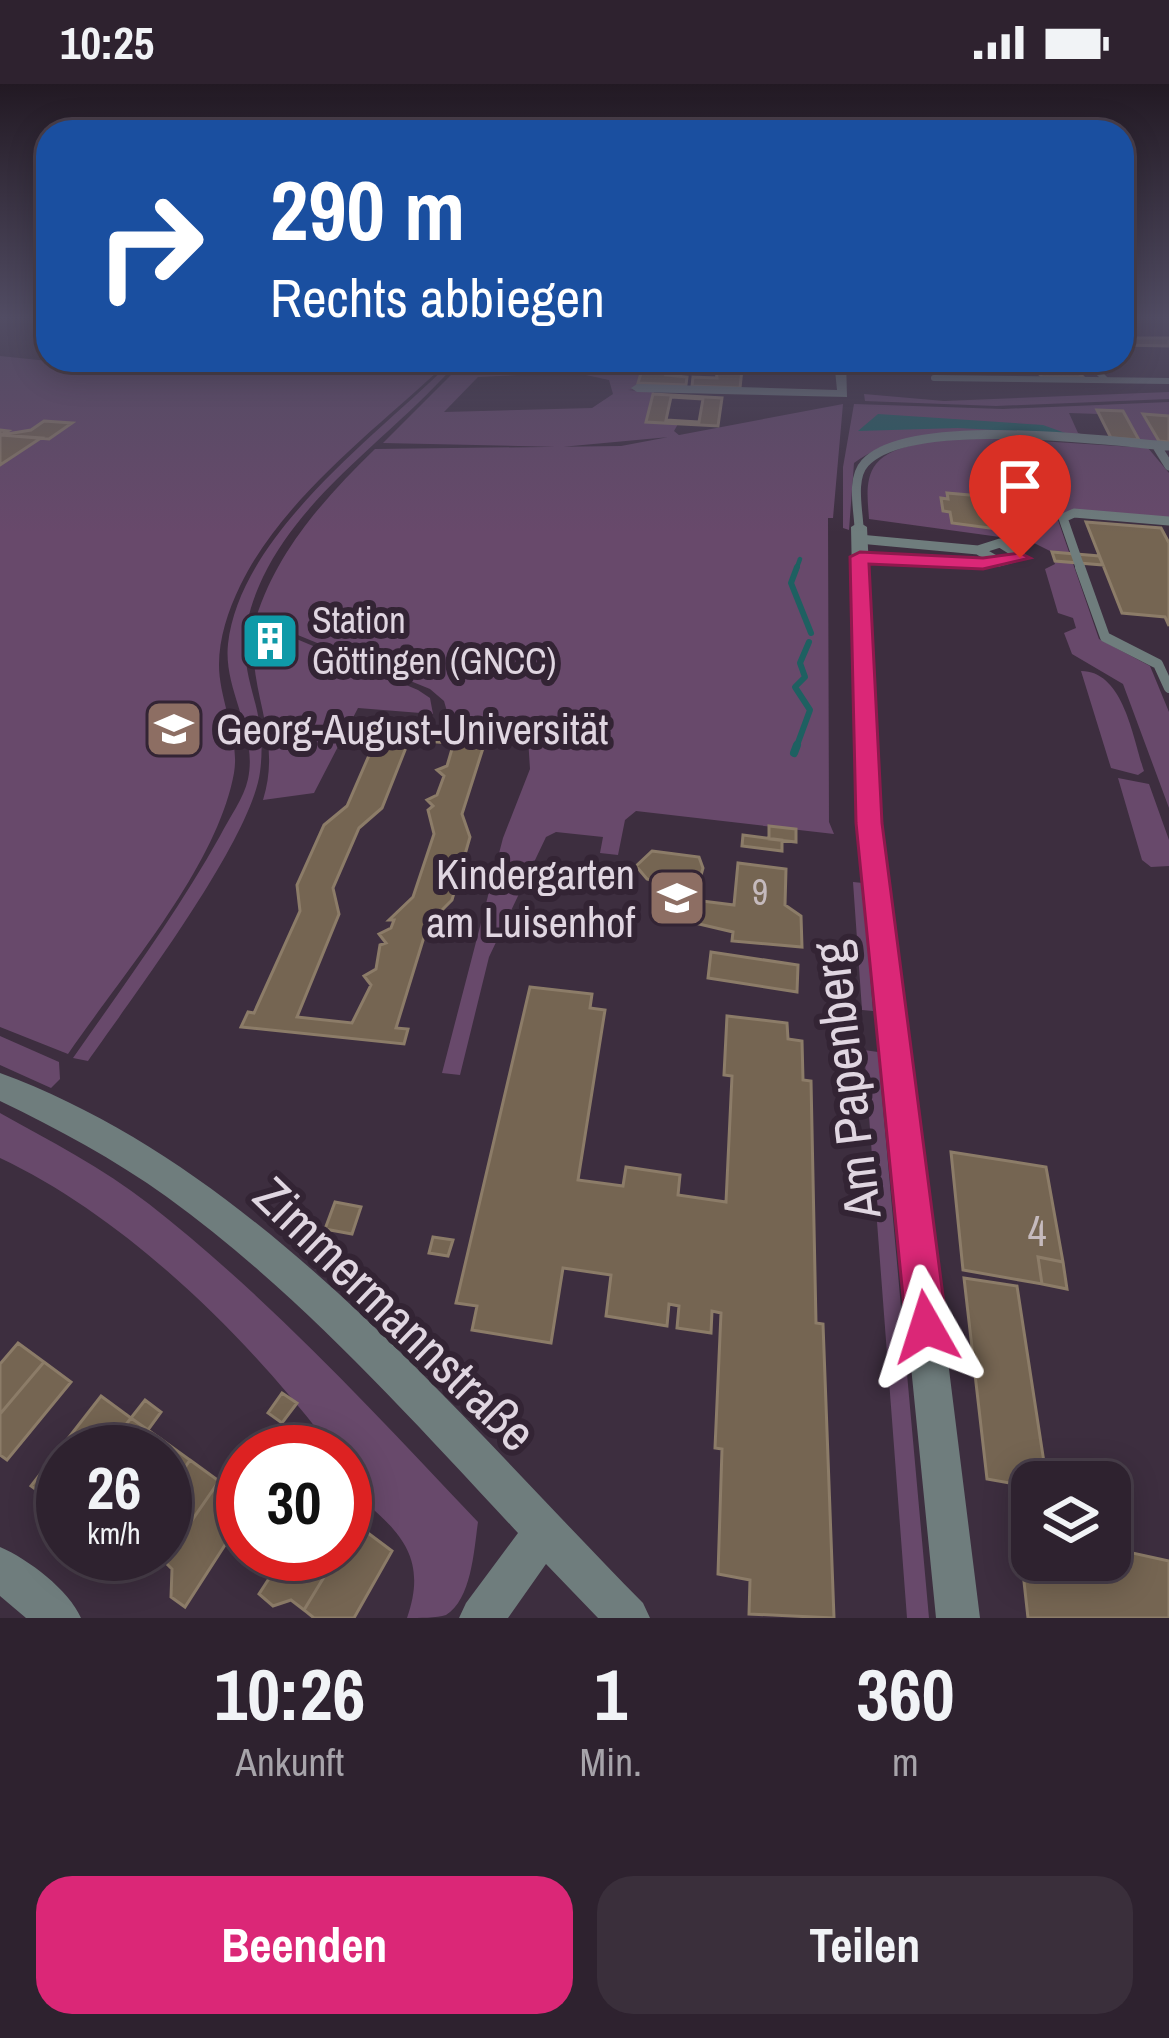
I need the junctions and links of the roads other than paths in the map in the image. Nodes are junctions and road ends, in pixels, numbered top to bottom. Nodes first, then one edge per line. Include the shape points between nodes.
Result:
1 (726, 391) edge
2 (843, 391) edge
3 (1156, 445) junction
4 (1169, 446) edge
5 (1169, 466) edge
6 (1169, 521) edge
7 (859, 541) junction
8 (978, 550) junction
9 (999, 562) junction
10 (1169, 688) edge
11 (0, 1085) edge
12 (543, 1534) junction
13 (0, 1568) edge
14 (59, 1618) edge
15 (481, 1618) edge
16 (628, 1618) edge
17 (958, 1618) edge

1 - 2 street
3 - 4 lane
3 - 5 lane
3 - 7 lane via 980,435 887,448 858,475
6 - 10 lane via 1063,518 1106,637 1158,664
7 - 8 lane
7 - 9 lane
7 - 17 street, Am Papenberg via 874,872
8 - 9 lane
8 - 9 lane via 993,542 1021,552
11 - 12 street, Zimmermannstraße via 121,1147 247,1238
12 - 15 street
12 - 16 street, Zimmermannstraße
13 - 14 street

